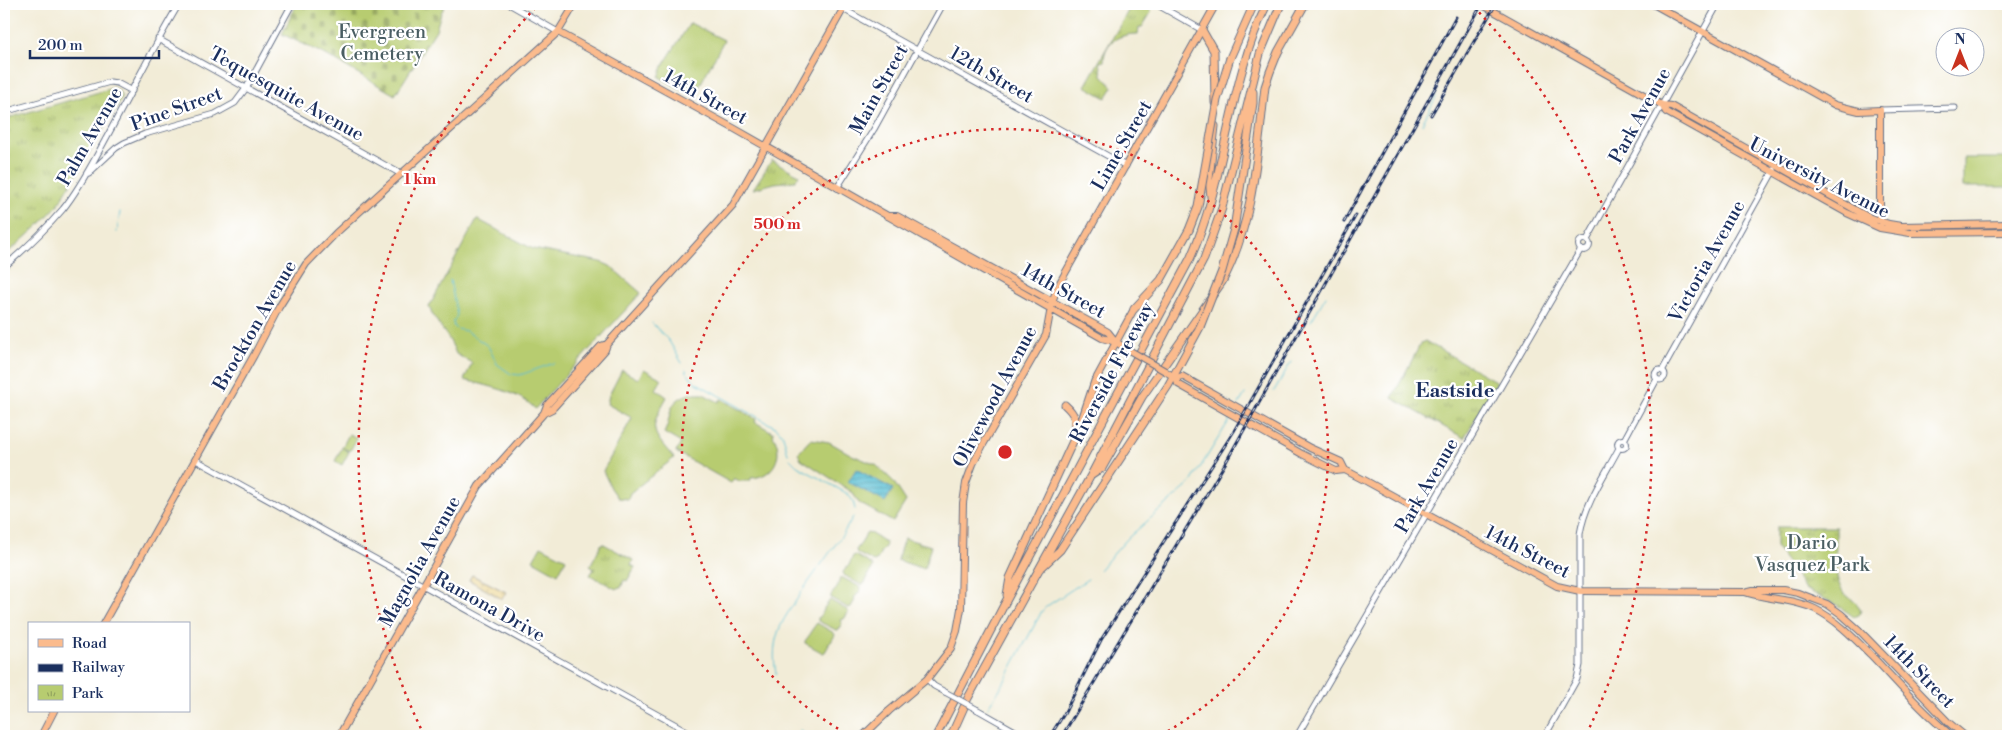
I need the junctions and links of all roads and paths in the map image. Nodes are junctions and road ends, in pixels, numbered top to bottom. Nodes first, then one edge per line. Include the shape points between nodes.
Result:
1 (179, 4) edge
2 (292, 4) edge
3 (509, 4) edge
4 (575, 4) edge
5 (943, 4) edge
6 (1156, 4) edge
7 (1216, 4) edge
8 (1254, 4) edge
9 (1267, 4) edge
10 (1281, 4) edge
11 (1305, 4) edge
12 (1481, 4) edge
13 (1653, 4) edge
14 (1718, 4) edge
15 (844, 6) edge
16 (1202, 30) junction
17 (558, 32) junction
18 (1703, 32) junction
19 (158, 39) junction
20 (918, 50) junction
21 (1252, 81) junction
22 (247, 87) junction
23 (132, 91) junction
24 (1662, 105) junction
25 (1955, 108) dead end
26 (1880, 110) junction
27 (4, 112) edge
28 (766, 147) junction
29 (1126, 166) junction
30 (1775, 169) junction
31 (401, 174) junction
32 (85, 177) junction
33 (837, 188) junction
34 (1211, 203) junction
35 (887, 216) junction
36 (2008, 224) edge
37 (1880, 225) junction
38 (2008, 232) edge
39 (957, 256) junction
40 (983, 262) junction
41 (4, 267) edge
42 (1052, 302) junction
43 (1051, 309) junction
44 (1134, 309) joint
45 (1116, 342) junction
46 (1174, 377) junction
47 (1095, 381) joint
48 (1065, 405) dead end
49 (1069, 452) junction
50 (196, 460) junction
51 (1345, 470) junction
52 (1090, 477) junction
53 (1427, 514) junction
54 (1036, 573) junction
55 (422, 586) junction
56 (1580, 591) junction
57 (1745, 592) junction
58 (1005, 603) junction
59 (104, 622) edge
60 (927, 679) junction
61 (53, 712) edge
62 (41, 736) edge
63 (339, 736) edge
64 (694, 736) edge
65 (863, 736) edge
66 (936, 736) edge
67 (951, 736) edge
68 (1024, 736) edge
69 (1297, 736) edge
70 (1545, 736) edge
71 (1952, 736) edge
72 (1965, 736) edge

1 - 19 street, Palm Avenue
2 - 22 street, Pine Street
3 - 17 street, 14th Street
4 - 17 main road, Brockton Avenue
5 - 20 street, Main Street
6 - 16 street
7 - 16 main road, Lime Street
8 - 44 highway, bridge via 1230,58 1217,100 1198,206 1189,230 1161,280
9 - 34 highway, Riverside Freeway via 1237,88
10 - 21 highway, Riverside Freeway
11 - 52 highway via 1270,72 1246,218 1230,267 1142,397 1102,468
12 - 24 main road, University Avenue
13 - 18 main road
14 - 18 street, Park Avenue
15 - 20 street, 12th Street
15 - 28 main road, Magnolia Avenue
16 - 29 main road, Lime Street
16 - 34 highway via 1214,51
17 - 28 main road, 14th Street
17 - 31 main road, Brockton Avenue
18 - 24 street, Park Avenue
18 - 26 main road via 1835,105
19 - 22 street, Tequesquite Avenue
19 - 23 street, Palm Avenue
20 - 29 street, 12th Street
20 - 33 street, Main Street
21 - 46 highway, bridge via 1252,103 1234,229 1200,327
21 - 52 highway, Riverside Freeway via 1222,208 1204,259
22 - 31 street, Tequesquite Avenue
22 - 32 street, Pine Street via 235,103 225,109 143,135 116,148
23 - 27 street via 110,82
23 - 32 street, Palm Avenue
24 - 30 main road, University Avenue via 1666,112
24 - 53 street, Park Avenue via 1587,240 1589,248 1581,249
25 - 26 street
26 - 37 main road
28 - 33 main road, 14th Street
28 - 55 main road, Magnolia Avenue via 728,211 479,486
29 - 42 main road, Lime Street
30 - 37 main road, University Avenue via 1847,213
30 - 56 street, Victoria Avenue via 1662,371 1665,378 1657,380 1624,440 1617,441 1619,448 1596,490 1582,525
31 - 50 main road, Brockton Avenue via 313,255 300,271
32 - 41 street, Palm Avenue via 64,208
33 - 35 main road, 14th Street
34 - 58 highway, Riverside Freeway via 1190,259
35 - 39 main road, 14th Street
35 - 40 main road, 14th Street via 897,216
36 - 37 main road, University Avenue
37 - 38 main road, University Avenue via 1910,233
39 - 40 main road via 978,264
39 - 43 main road, 14th Street
40 - 42 main road, 14th Street
42 - 43 main road, Olivewood Avenue
42 - 45 main road, 14th Street via 1108,332
43 - 45 main road, 14th Street via 1102,338
43 - 60 main road, Olivewood Avenue via 1046,335 984,443 966,483 959,621 951,648
44 - 45 main road
45 - 46 main road, 14th Street, bridge
45 - 47 main road
46 - 51 main road, 14th Street via 1178,384 1302,454 1336,471
46 - 51 main road, 14th Street via 1182,376 1222,397 1310,448 1341,462
46 - 54 highway via 1060,550
47 - 49 highway
48 - 49 highway via 1074,414 1076,422 1068,445
49 - 58 highway via 1010,578
50 - 55 street, Ramona Drive
50 - 59 main road, Brockton Avenue
51 - 53 main road, 14th Street
52 - 54 highway, Riverside Freeway
53 - 56 main road, 14th Street via 1557,586
53 - 69 street, Park Avenue
54 - 67 highway, Riverside Freeway
55 - 63 main road, Magnolia Avenue
55 - 64 street, Ramona Drive
56 - 57 main road, 14th Street
56 - 70 street via 1581,650 1577,679
57 - 71 main road, 14th Street via 1809,606 1827,616
57 - 72 main road, 14th Street via 1798,592 1827,604 1860,630
58 - 66 highway, Riverside Freeway
60 - 65 main road, Olivewood Avenue
60 - 68 street, bridge
61 - 62 main road

